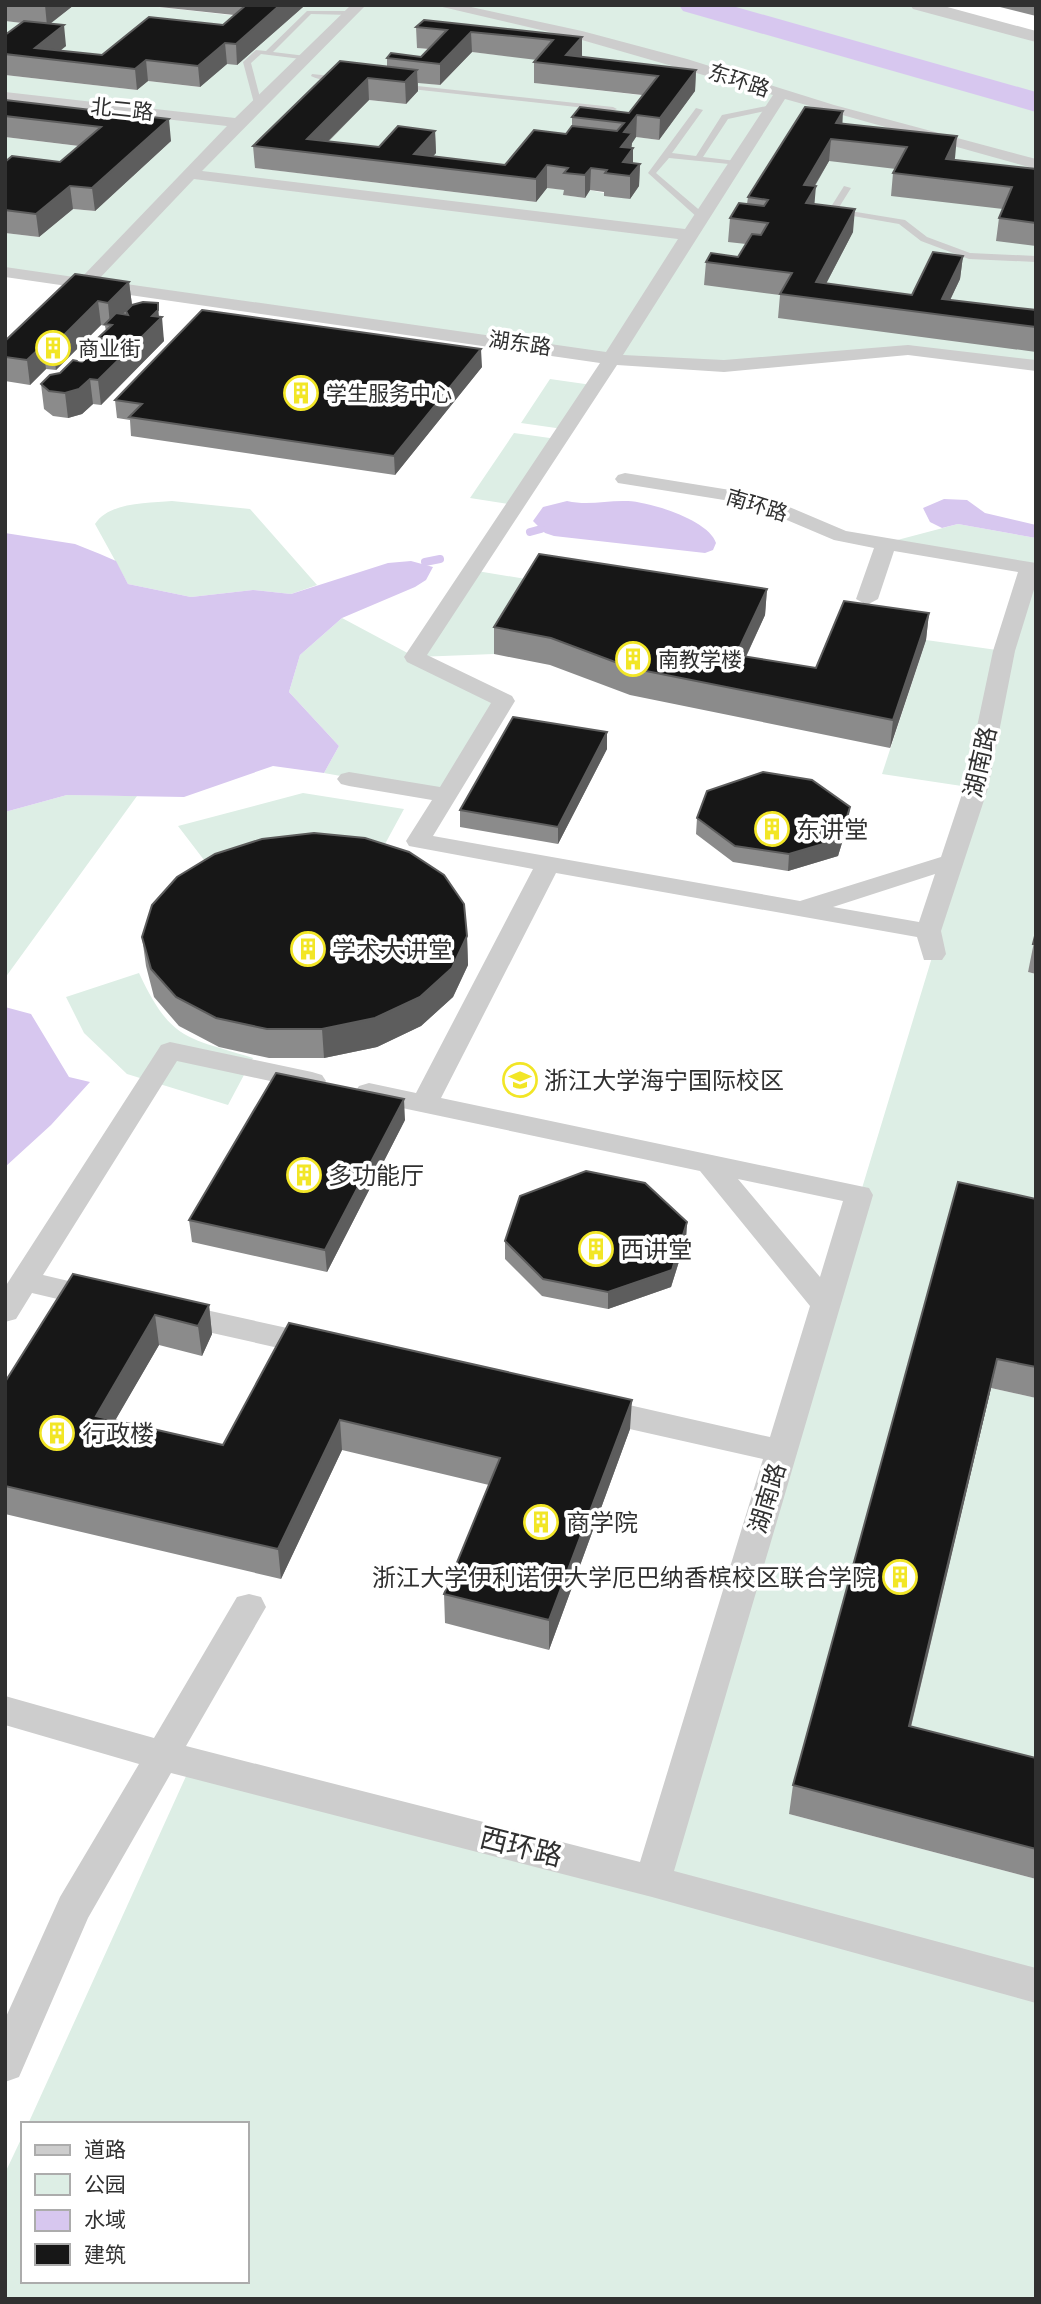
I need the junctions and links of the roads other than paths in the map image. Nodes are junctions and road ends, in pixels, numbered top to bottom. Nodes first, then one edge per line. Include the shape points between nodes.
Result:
1 (441, 5) edge
2 (919, 5) edge
3 (940, 5) edge
4 (355, 9) edge
5 (1036, 31) edge
6 (1036, 37) edge
7 (268, 53) junction
8 (306, 58) junction
9 (289, 74) junction
10 (315, 76) joint
11 (353, 80) edge
12 (390, 85) edge
13 (5, 96) edge
14 (777, 100) junction
15 (258, 105) junction
16 (613, 109) edge
17 (699, 110) edge
18 (239, 123) junction
19 (667, 155) junction
20 (698, 159) junction
21 (736, 163) junction
22 (1036, 164) edge
23 (190, 174) junction
24 (847, 188) dead end
25 (833, 210) junction
26 (701, 216) junction
27 (828, 219) edge
28 (690, 234) junction
29 (1036, 259) edge
30 (5, 272) edge
31 (85, 283) junction
32 (613, 356) junction
33 (1036, 366) edge
34 (625, 479) dead end
35 (886, 543) junction
36 (1033, 568) edge
37 (867, 599) dead end
38 (349, 779) dead end
39 (447, 795) junction
40 (952, 861) junction
41 (548, 864) junction
42 (800, 908) junction
43 (424, 1104) junction
44 (710, 1164) junction
45 (24, 1281) junction
46 (826, 1305) junction
47 (5, 1311) edge
48 (343, 1352) edge
49 (564, 1402) edge
50 (781, 1451) junction
51 (249, 1607) dead end
52 (5, 1710) edge
53 (161, 1755) junction
54 (652, 1881) junction
55 (1036, 1986) edge
56 (5, 2064) edge

1 - 14 street, 东环路 via 577,33
2 - 6 street
3 - 5 street
4 - 7 lane via 309,12
4 - 8 street
7 - 8 lane
7 - 15 lane via 259,52 247,62
8 - 9 street
9 - 10 street
9 - 15 street
10 - 11 lane
12 - 16 lane
13 - 18 street, 北二路
14 - 20 lane via 725,117
14 - 21 street
14 - 22 street, 东环路
15 - 18 street
17 - 19 lane
18 - 23 street
19 - 20 lane
19 - 26 lane via 652,173
20 - 21 lane
21 - 26 street
23 - 28 street
23 - 31 street
24 - 25 lane
25 - 27 lane
25 - 29 lane via 902,222 924,239 969,256
26 - 28 street
28 - 32 street
30 - 31 street, 湖东路
31 - 32 street, 湖东路
32 - 33 street, 湖东路 via 642,363 724,366 908,350
32 - 39 street via 415,657 504,701
34 - 35 street, 南环路 via 754,499 841,536
35 - 36 street, 南环路
35 - 37 street
36 - 40 street, 湖南路 via 1004,651 976,788
38 - 39 street
39 - 41 street via 418,841
40 - 42 street
40 - 42 street, 湖南路 via 930,942
41 - 42 street
41 - 43 street
43 - 44 street
43 - 45 street via 170,1051
44 - 46 street
44 - 46 street, 湖南路 via 859,1195
45 - 47 street
45 - 48 street
46 - 50 street, 湖南路
49 - 50 street
50 - 54 street, 湖南路
51 - 53 street
52 - 53 street, 西环路
53 - 54 street, 西环路
53 - 56 street via 73,1909
54 - 55 street, 西环路

